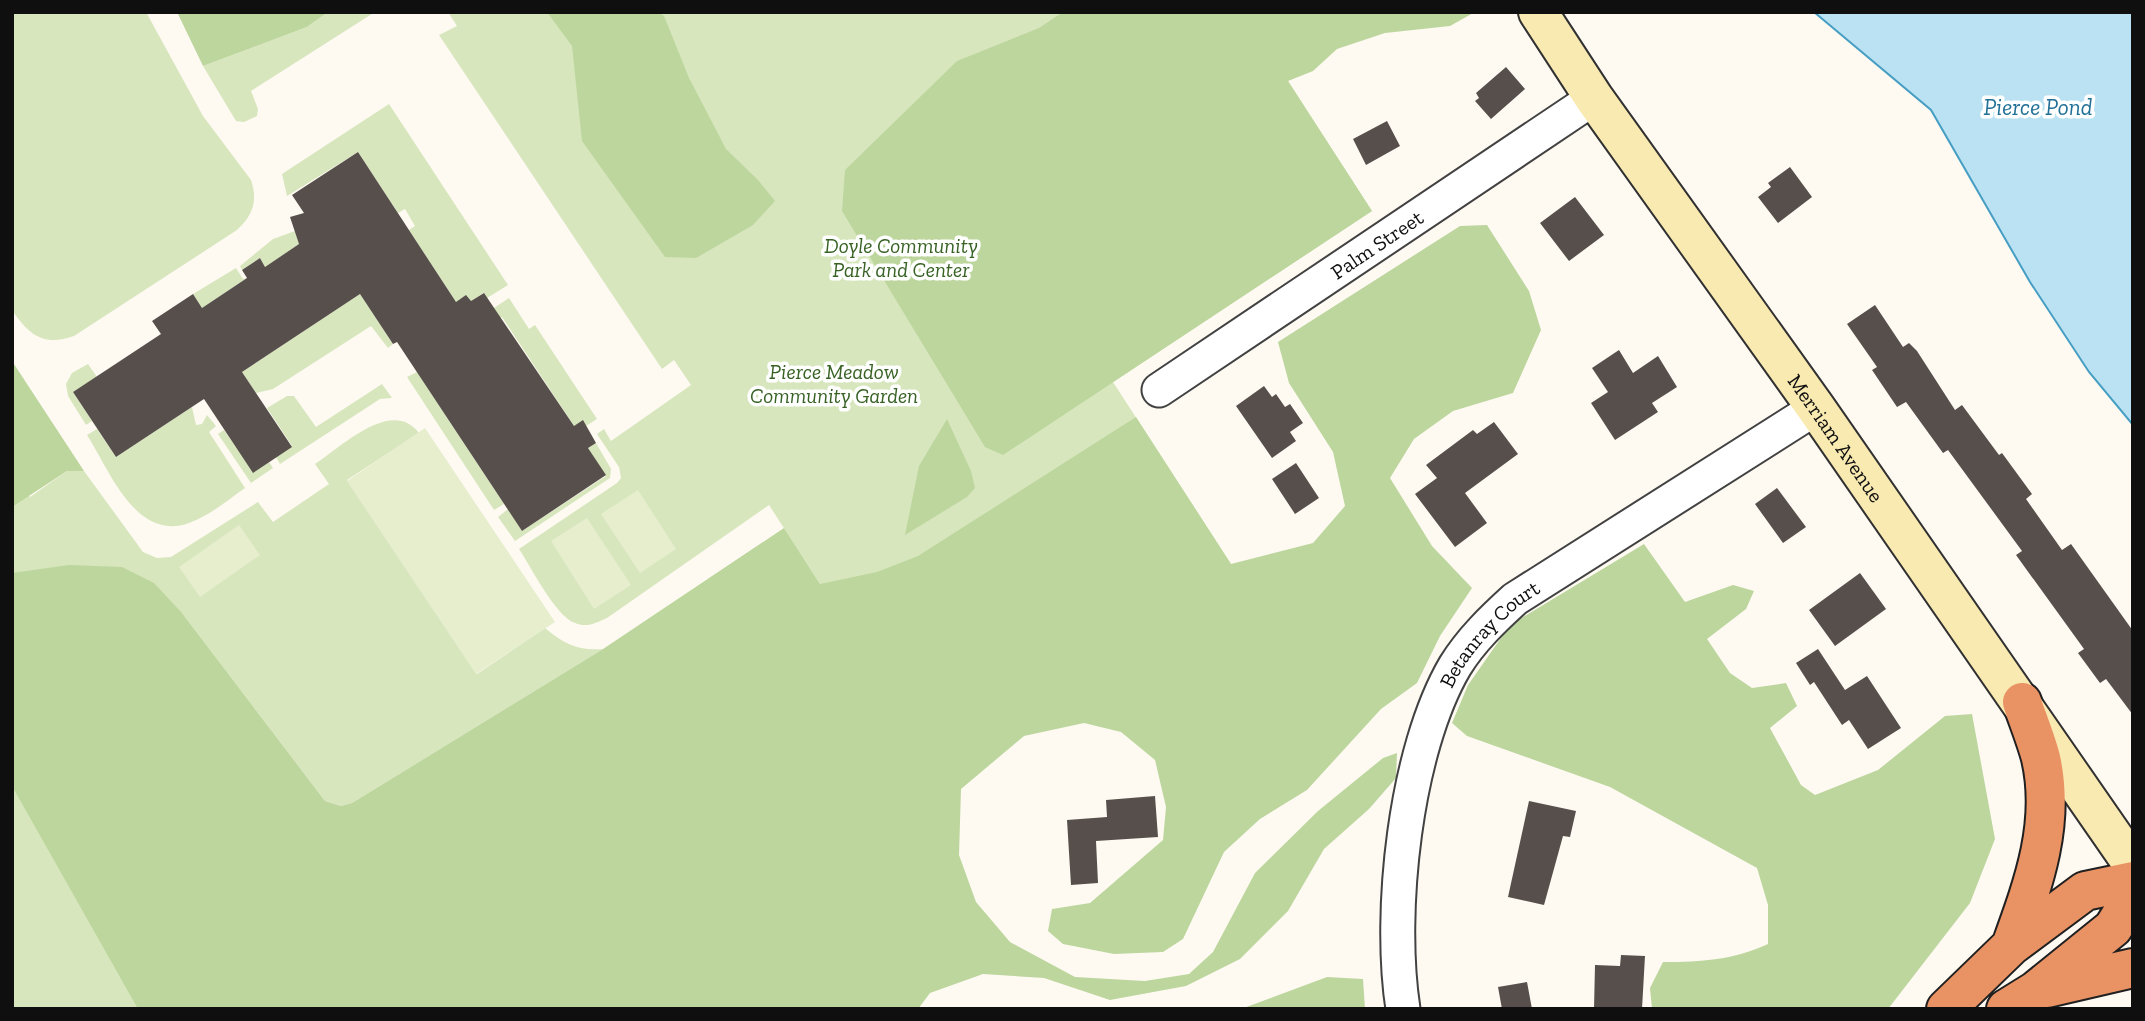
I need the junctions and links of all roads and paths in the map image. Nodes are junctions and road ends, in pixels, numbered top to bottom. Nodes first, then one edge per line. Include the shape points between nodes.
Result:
1 (1538, 12) edge
2 (1594, 98) junction
3 (1159, 390) dead end
4 (1816, 408) junction
5 (2022, 702) junction
6 (2133, 864) edge
7 (2133, 881) edge
8 (2133, 896) edge
9 (2011, 946) junction
10 (2133, 968) edge
11 (2021, 1000) edge
12 (1402, 1009) edge
13 (1945, 1009) edge

1 - 2 main road, Merriam Avenue
2 - 3 street, Palm Street
2 - 4 main road, Merriam Avenue
4 - 5 main road, Merriam Avenue
4 - 12 street, Betanray Court via 1515,598 1455,666 1422,753 1405,830 1396,911
5 - 6 main road, Merriam Avenue
5 - 9 highway via 2041,758 2045,817 2035,882
7 - 9 highway via 2085,891
8 - 11 highway via 2113,928
9 - 13 highway
10 - 11 highway

